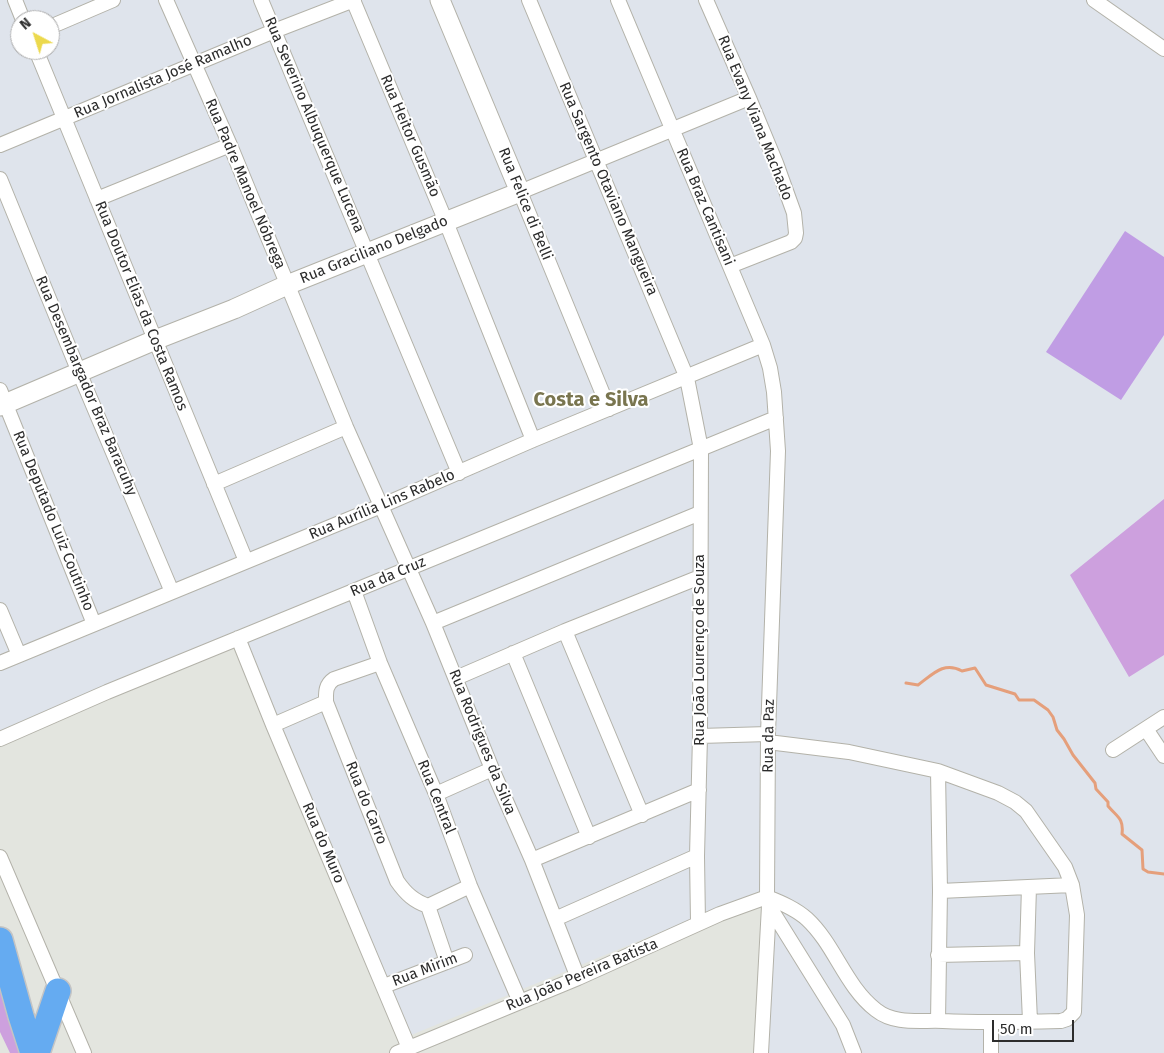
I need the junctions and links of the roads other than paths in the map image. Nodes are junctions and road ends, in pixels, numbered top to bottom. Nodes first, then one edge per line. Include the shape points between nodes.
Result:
1 (113, 0) edge
2 (166, 0) edge
3 (261, 0) edge
4 (353, 0) edge
5 (440, 0) edge
6 (529, 0) edge
7 (618, 0) edge
8 (706, 0) edge
9 (1094, 0) edge
10 (60, 23) edge
11 (274, 31) junction
12 (1164, 49) edge
13 (40, 60) edge
14 (194, 64) junction
15 (749, 98) junction
16 (64, 118) junction
17 (672, 130) junction
18 (0, 145) edge
19 (230, 145) junction
20 (596, 160) junction
21 (0, 179) edge
22 (520, 192) junction
23 (97, 199) junction
24 (446, 222) junction
25 (368, 253) junction
26 (730, 266) junction
27 (287, 285) junction
28 (155, 340) junction
29 (763, 345) junction
30 (79, 372) junction
31 (687, 378) junction
32 (2, 400) edge
33 (609, 409) junction
34 (776, 418) junction
35 (346, 427) junction
36 (533, 440) junction
37 (700, 448) junction
38 (459, 473) junction
39 (214, 484) junction
40 (381, 506) junction
41 (700, 513) junction
42 (246, 561) junction
43 (409, 568) junction
44 (700, 577) junction
45 (354, 591) junction
46 (172, 592) junction
47 (0, 610) edge
48 (433, 623) junction
49 (94, 624) junction
50 (566, 631) junction
51 (238, 638) junction
52 (513, 653) junction
53 (19, 655) junction
54 (0, 663) edge
55 (380, 663) junction
56 (456, 678) junction
57 (326, 702) junction
58 (1164, 717) edge
59 (273, 725) junction
60 (1146, 729) junction
61 (700, 736) junction
62 (768, 738) junction
63 (0, 739) edge
64 (1112, 750) dead end
65 (1164, 756) edge
66 (492, 769) junction
67 (938, 771) junction
68 (698, 790) junction
69 (436, 794) junction
70 (642, 815) junction
71 (590, 837) junction
72 (697, 856) junction
73 (0, 857) edge
74 (532, 860) junction
75 (1072, 885) junction
76 (470, 886) junction
77 (1029, 887) junction
78 (940, 892) junction
79 (768, 902) junction
80 (428, 906) junction
81 (555, 919) junction
82 (698, 924) junction
83 (0, 940) edge
84 (1027, 953) junction
85 (465, 955) dead end
86 (938, 955) junction
87 (446, 962) junction
88 (578, 978) junction
89 (384, 986) junction
90 (58, 991) junction
91 (520, 1002) junction
92 (938, 1021) junction
93 (1030, 1021) junction
94 (991, 1023) junction
95 (403, 1050) edge
96 (35, 1053) edge
97 (84, 1053) edge
98 (761, 1053) edge
99 (854, 1053) edge
100 (991, 1053) edge

1 - 10 street
2 - 14 street, Rua Padre Manoel Nóbrega
3 - 11 street, Rua Severino Albuquerque Lucena
4 - 11 street, Rua Jornalista José Ramalho
4 - 24 street, Rua Heitor Gusmão
5 - 22 street, Rua Felice di Belli
6 - 20 street, Rua Sargento Otaviano Mangueira
7 - 17 street, Rua Braz Cantisani
8 - 15 street, Rua Evany Viana Machado
9 - 12 street
11 - 14 street, Rua Jornalista José Ramalho
11 - 25 street, Rua Severino Albuquerque Lucena
13 - 16 street, Rua Doutor Elias da Costa Ramos
14 - 16 street, Rua Jornalista José Ramalho
14 - 19 street, Rua Padre Manoel Nóbrega
15 - 17 street, Rua Graciliano Delgado
15 - 26 street, Rua Evany Viana Machado via 794,213 795,238
16 - 18 street, Rua Jornalista José Ramalho
16 - 23 street, Rua Doutor Elias da Costa Ramos
17 - 20 street, Rua Graciliano Delgado
17 - 26 street, Rua Braz Cantisani
19 - 23 street
19 - 27 street, Rua Padre Manoel Nóbrega
20 - 22 street, Rua Graciliano Delgado
20 - 31 street, Rua Sargento Otaviano Mangueira
21 - 30 street, Rua Desembargador Braz Baracuhy
22 - 24 street, Rua Graciliano Delgado
22 - 33 street, Rua Felice di Belli
23 - 28 street, Rua Doutor Elias da Costa Ramos
24 - 25 street, Rua Graciliano Delgado
24 - 36 street, Rua Heitor Gusmão
25 - 27 street, Rua Graciliano Delgado
25 - 38 street, Rua Severino Albuquerque Lucena
26 - 29 street, Rua Braz Cantisani
27 - 28 street, Rua Graciliano Delgado
27 - 35 street, Rua Padre Manoel Nóbrega
28 - 30 street, Rua Graciliano Delgado
28 - 39 street, Rua Doutor Elias da Costa Ramos
29 - 31 street, Rua Aurília Lins Rabelo
29 - 34 street, Rua Braz Cantisani via 770,368
30 - 32 street, Rua Graciliano Delgado
30 - 46 street, Rua Desembargador Braz Baracuhy
31 - 33 street, Rua Aurília Lins Rabelo
31 - 37 street, Rua João Lourenço de Souza
32 - 49 street, Rua Deputado Luiz Coutinho
33 - 36 street, Rua Aurília Lins Rabelo
34 - 37 street, Rua da Cruz
34 - 62 street, Rua da Paz via 778,451
35 - 39 street
35 - 40 street, Rua Padre Manoel Nóbrega
36 - 38 street, Rua Aurília Lins Rabelo
37 - 41 street, Rua João Lourenço de Souza
37 - 43 street, Rua da Cruz
38 - 40 street, Rua Aurília Lins Rabelo
39 - 42 street, Rua Doutor Elias da Costa Ramos
40 - 42 street, Rua Aurília Lins Rabelo
40 - 43 street, Rua Rodrigues da Silva
41 - 44 street, Rua João Lourenço de Souza
41 - 48 street
42 - 46 street, Rua Aurília Lins Rabelo
43 - 45 street, Rua da Cruz
43 - 48 street, Rua Rodrigues da Silva
44 - 50 street
44 - 61 street, Rua João Lourenço de Souza
45 - 51 street, Rua da Cruz
45 - 55 street, Rua Central
46 - 49 street, Rua Aurília Lins Rabelo
47 - 53 street
48 - 56 street, Rua Rodrigues da Silva
49 - 53 street, Rua Aurília Lins Rabelo
50 - 52 street
50 - 70 street
51 - 59 street, Rua do Muro
51 - 63 street, Rua da Cruz
52 - 56 street
52 - 71 street
53 - 54 street, Rua Aurília Lins Rabelo
55 - 57 street via 328,683
55 - 69 street, Rua Central
56 - 66 street, Rua Rodrigues da Silva
57 - 59 street
57 - 80 street, Rua do Carro via 397,881 406,894
58 - 60 street
59 - 89 street, Rua do Muro
60 - 64 street
60 - 65 street
61 - 62 street
61 - 68 street, Rua João Lourenço de Souza
62 - 67 street
62 - 79 street, Rua da Paz
66 - 69 street
66 - 74 street, Rua Rodrigues da Silva
67 - 75 street via 998,793 1026,810 1065,867
67 - 78 street
68 - 70 street
68 - 72 street, Rua João Lourenço de Souza
69 - 76 street, Rua Central
70 - 71 street
71 - 74 street
72 - 81 street
72 - 82 street, Rua João Lourenço de Souza
73 - 90 street
74 - 81 street, Rua Rodrigues da Silva
75 - 77 street
75 - 93 street via 1076,915 1074,1012 1061,1021
76 - 80 street
76 - 91 street, Rua Central
77 - 78 street
77 - 84 street
78 - 86 street
79 - 82 street, Rua João Pereira Batista
79 - 92 street via 793,908 807,919 863,998 877,1011 907,1021
79 - 98 street, Rua da Paz
79 - 99 street via 843,1025
80 - 87 street
81 - 88 street, Rua Rodrigues da Silva
82 - 88 street, Rua João Pereira Batista
83 - 96 highway
84 - 86 street
84 - 93 street
85 - 87 street, Rua Mirim
86 - 92 street
87 - 89 street, Rua Mirim
88 - 91 street, Rua João Pereira Batista
89 - 95 street, Rua do Muro
90 - 96 highway
90 - 97 street
91 - 95 street, Rua João Pereira Batista
92 - 94 street
93 - 94 street
94 - 100 street

